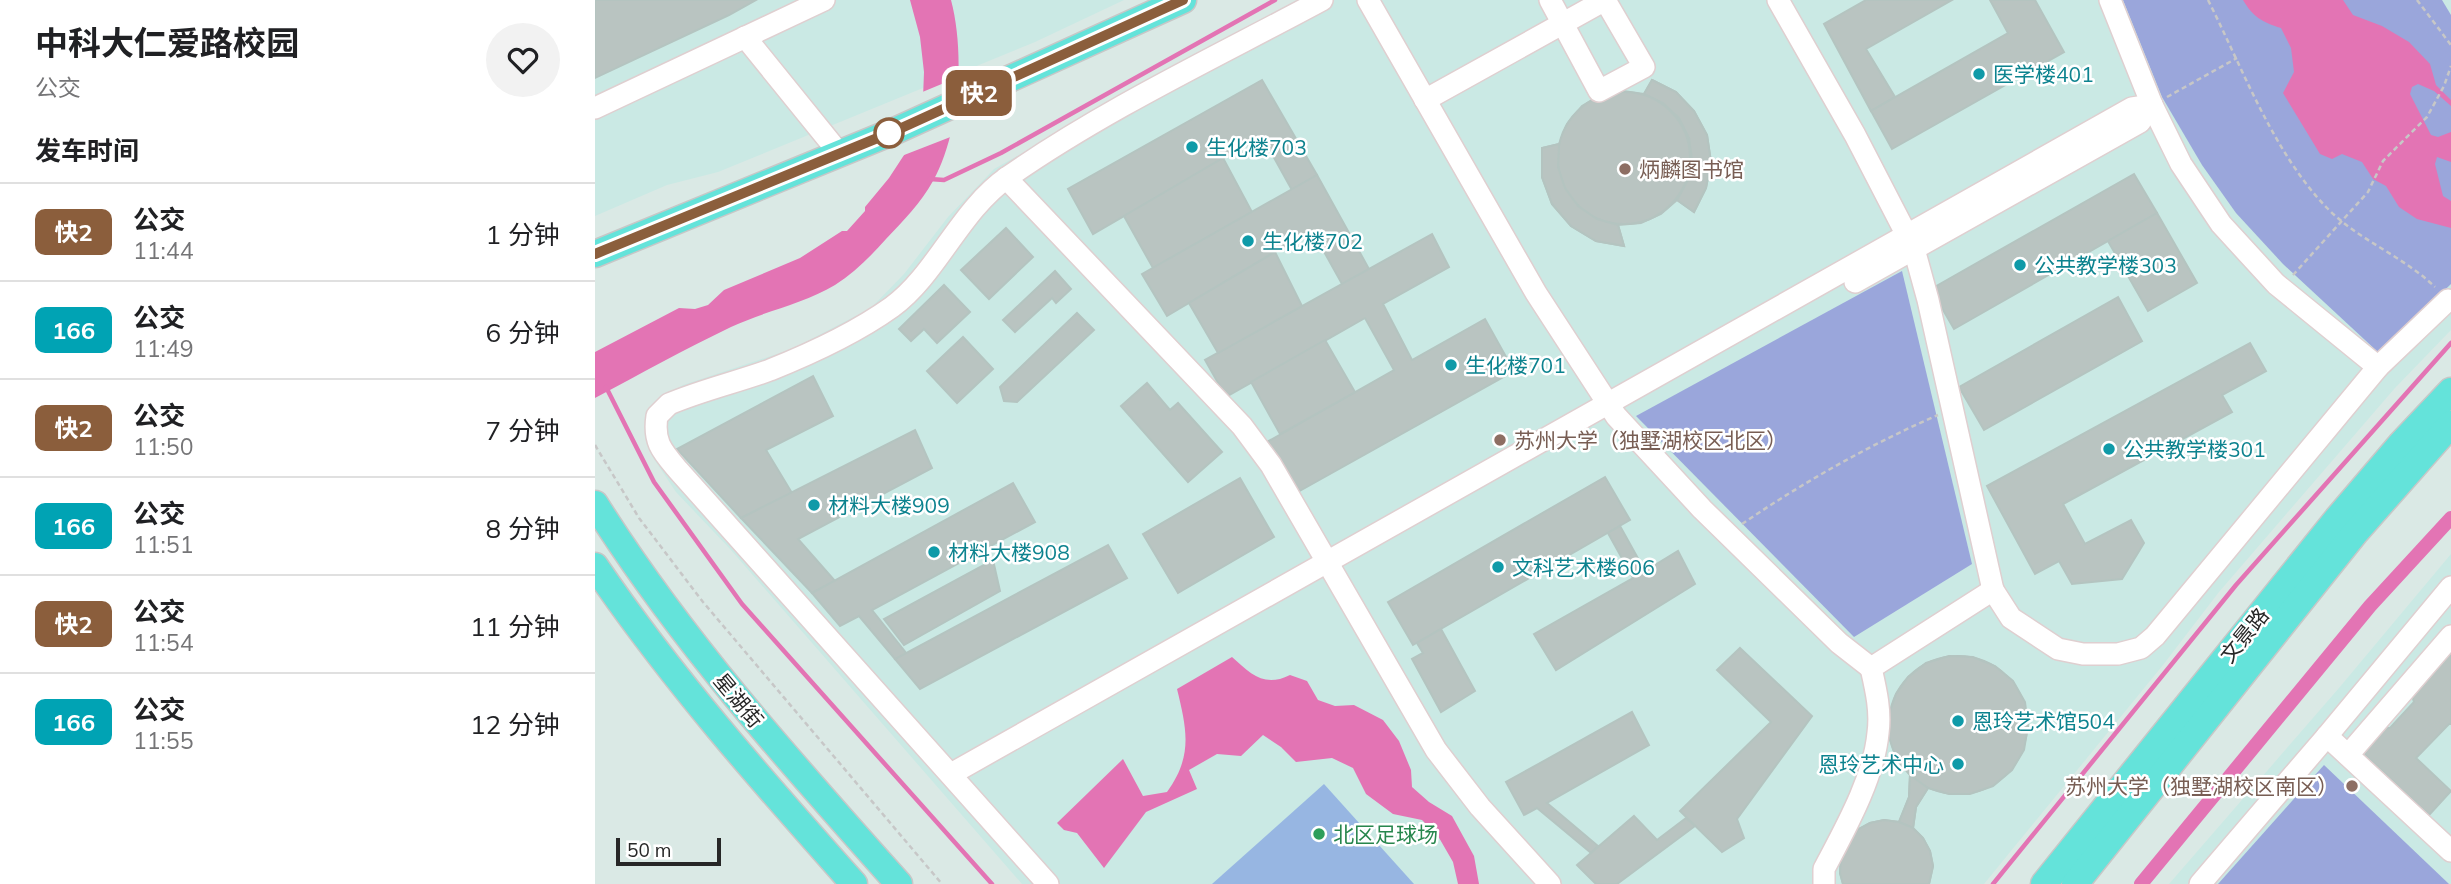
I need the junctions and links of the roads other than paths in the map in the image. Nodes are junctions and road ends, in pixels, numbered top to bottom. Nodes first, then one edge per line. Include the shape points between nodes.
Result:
1 (824, 0) edge
2 (1183, 0) edge
3 (1322, 0) edge
4 (1368, 0) edge
5 (1549, 0) edge
6 (1605, 0) edge
7 (1778, 0) edge
8 (2110, 0) edge
9 (1563, 23) junction
10 (745, 37) junction
11 (1425, 100) junction
12 (2152, 105) junction
13 (595, 108) edge
14 (839, 153) junction
15 (1006, 178) junction
16 (1911, 242) junction
17 (595, 254) edge
18 (2448, 300) road end
19 (2378, 367) junction
20 (2451, 391) edge
21 (1612, 410) junction
22 (2451, 424) edge
23 (595, 504) edge
24 (595, 566) edge
25 (1332, 568) junction
26 (2451, 587) edge
27 (1993, 590) junction
28 (2451, 636) edge
29 (1871, 668) junction
30 (2327, 736) junction
31 (2348, 755) junction
32 (956, 779) junction
33 (2451, 851) edge
34 (854, 884) edge
35 (899, 884) edge
36 (1048, 884) edge
37 (1551, 884) edge
38 (1824, 884) edge
39 (2044, 884) edge
40 (2075, 884) edge
41 (2200, 884) edge

1 - 10 lane
2 - 14 main road
3 - 15 lane via 1092,124
4 - 11 lane
5 - 9 lane
6 - 9 lane
6 - 9 lane via 1644,67 1599,91
7 - 16 lane
8 - 12 lane
9 - 11 lane
10 - 13 lane
10 - 14 lane
11 - 21 lane via 1536,292
12 - 16 lane via 2132,108
12 - 19 lane via 2181,164 2221,224 2281,288
14 - 17 main road
15 - 25 lane via 1242,426 1271,465
15 - 32 lane via 893,306 781,365 669,404 657,416 655,431 660,447 678,470
16 - 21 lane
16 - 27 lane
18 - 19 lane
19 - 27 lane via 2141,648 2118,654 2058,649 2011,618
20 - 39 main road, 文景路 via 2337,519
21 - 25 lane
21 - 29 lane via 1728,534 1839,643
22 - 40 main road, 文景路 via 2363,524
23 - 35 main road, 星湖街 via 690,640
24 - 34 main road, 星湖街 via 717,727
25 - 32 lane
25 - 37 lane via 1436,750 1480,807
26 - 30 lane
27 - 29 lane
28 - 31 lane
29 - 38 lane via 1878,699 1878,733 1871,769 1824,869
30 - 31 lane
30 - 41 lane
31 - 33 lane
32 - 36 lane

